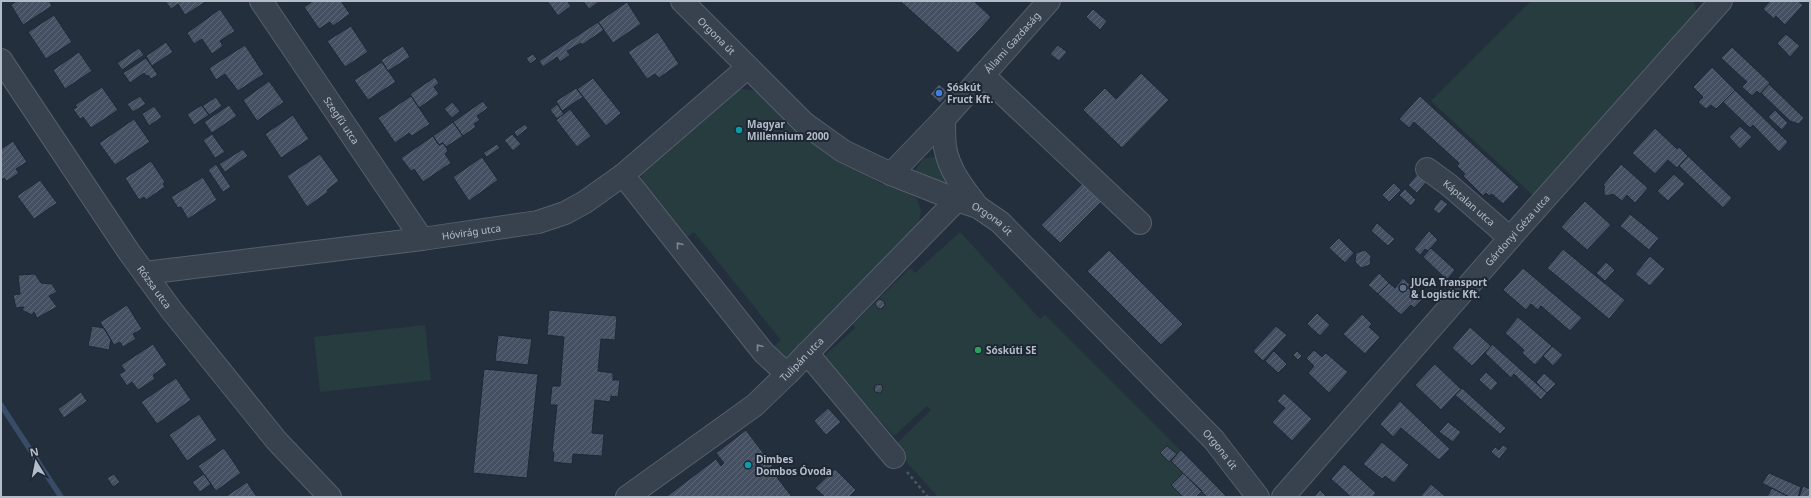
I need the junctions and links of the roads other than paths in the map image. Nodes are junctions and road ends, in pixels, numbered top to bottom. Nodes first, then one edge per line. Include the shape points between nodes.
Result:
1 (261, 1) edge
2 (682, 1) edge
3 (1049, 1) edge
4 (1713, 4) edge
5 (1, 60) edge
6 (748, 67) junction
7 (983, 75) junction
8 (944, 119) junction
9 (1427, 169) dead end
10 (891, 174) junction
11 (623, 175) junction
12 (956, 200) junction
13 (978, 207) junction
14 (1140, 223) dead end
15 (1510, 238) junction
16 (422, 240) junction
17 (144, 273) junction
18 (807, 353) junction
19 (787, 374) junction
20 (894, 457) road end
21 (330, 497) edge
22 (628, 497) edge
23 (1258, 497) edge
24 (1283, 497) edge

1 - 16 street, Szegfű utca
2 - 6 street, Orgona út
3 - 7 street, Állami Gazdaság
4 - 15 street, Gárdonyi Géza utca
5 - 17 street, Rózsa utca
6 - 10 street, Orgona út via 804,123 843,151
6 - 11 street, Hóvirág utca
7 - 8 street, Állami Gazdaság
7 - 14 street
8 - 10 street, Állami Gazdaság
8 - 13 street via 945,147 950,166
9 - 15 street, Káptalan utca
10 - 12 street, Orgona út
11 - 16 street, Hóvirág utca via 586,202 545,220
19 -> 11 street via 764,353
12 - 13 street, Orgona út
12 - 18 street, Tulipán utca
13 - 23 street, Orgona út via 1000,222 1214,440
15 - 24 street, Gárdonyi Géza utca
16 - 17 street, Hóvirág utca
17 - 21 street, Rózsa utca via 276,440
18 - 19 street, Tulipán utca
18 - 20 street
19 - 22 street, Tulipán utca via 755,405

